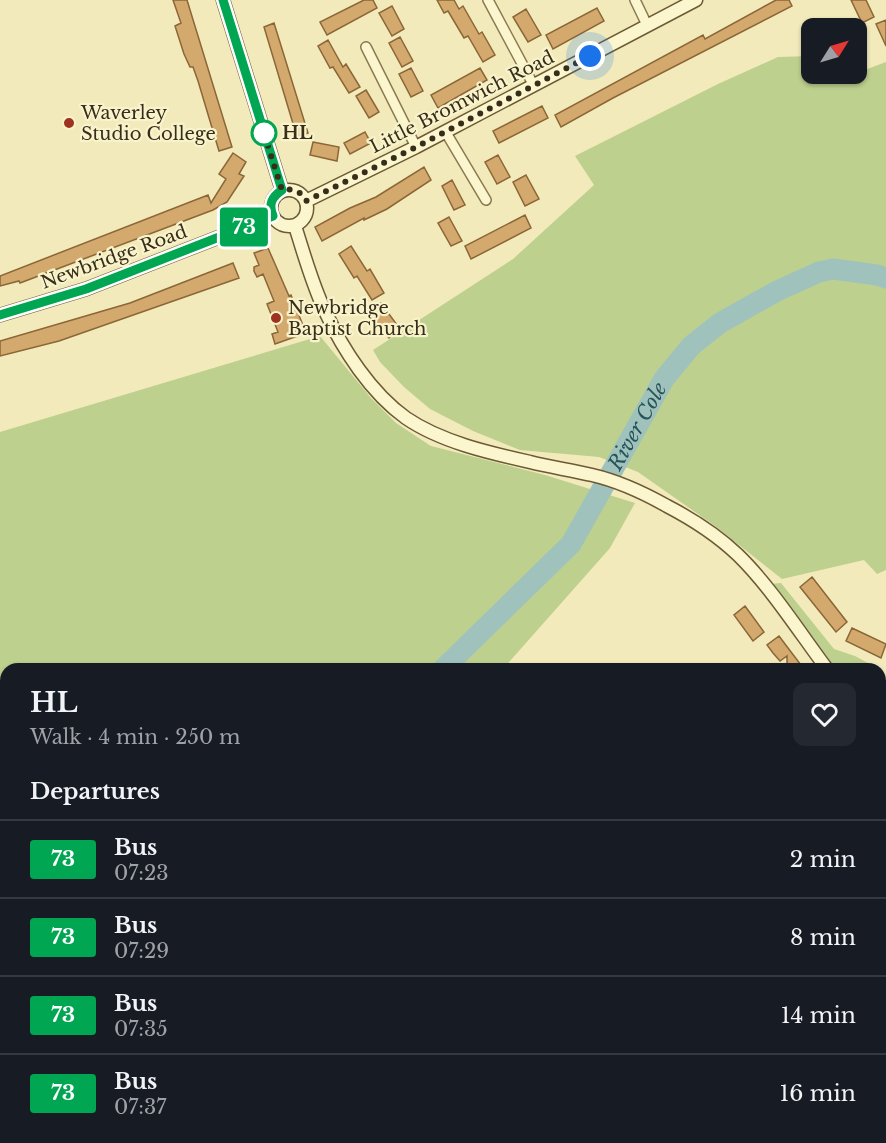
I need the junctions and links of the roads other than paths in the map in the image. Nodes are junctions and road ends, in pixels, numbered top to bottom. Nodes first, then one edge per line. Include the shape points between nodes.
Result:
1 (223, 0) edge
2 (488, 0) edge
3 (635, 0) edge
4 (696, 0) edge
5 (647, 26) junction
6 (366, 47) dead end
7 (534, 86) junction
8 (445, 131) junction
9 (416, 147) junction
10 (282, 190) junction
11 (486, 200) dead end
12 (306, 201) junction
13 (273, 216) junction
14 (295, 225) junction
15 (0, 315) edge
16 (822, 663) edge

1 - 10 street
2 - 7 street
3 - 5 street
4 - 5 street, Little Bromwich Road
5 - 7 street, Little Bromwich Road
6 - 9 street
7 - 8 street, Little Bromwich Road
8 - 9 street, Little Bromwich Road
8 - 11 street
9 - 12 street, Little Bromwich Road
10 - 12 street via 299,192
10 - 13 street via 271,202
12 - 14 street via 307,212
13 - 14 street via 280,224
13 - 15 street, Newbridge Road via 86,289
14 - 16 street via 324,310 346,350 386,400 406,418 476,449 625,486 703,527 738,555

